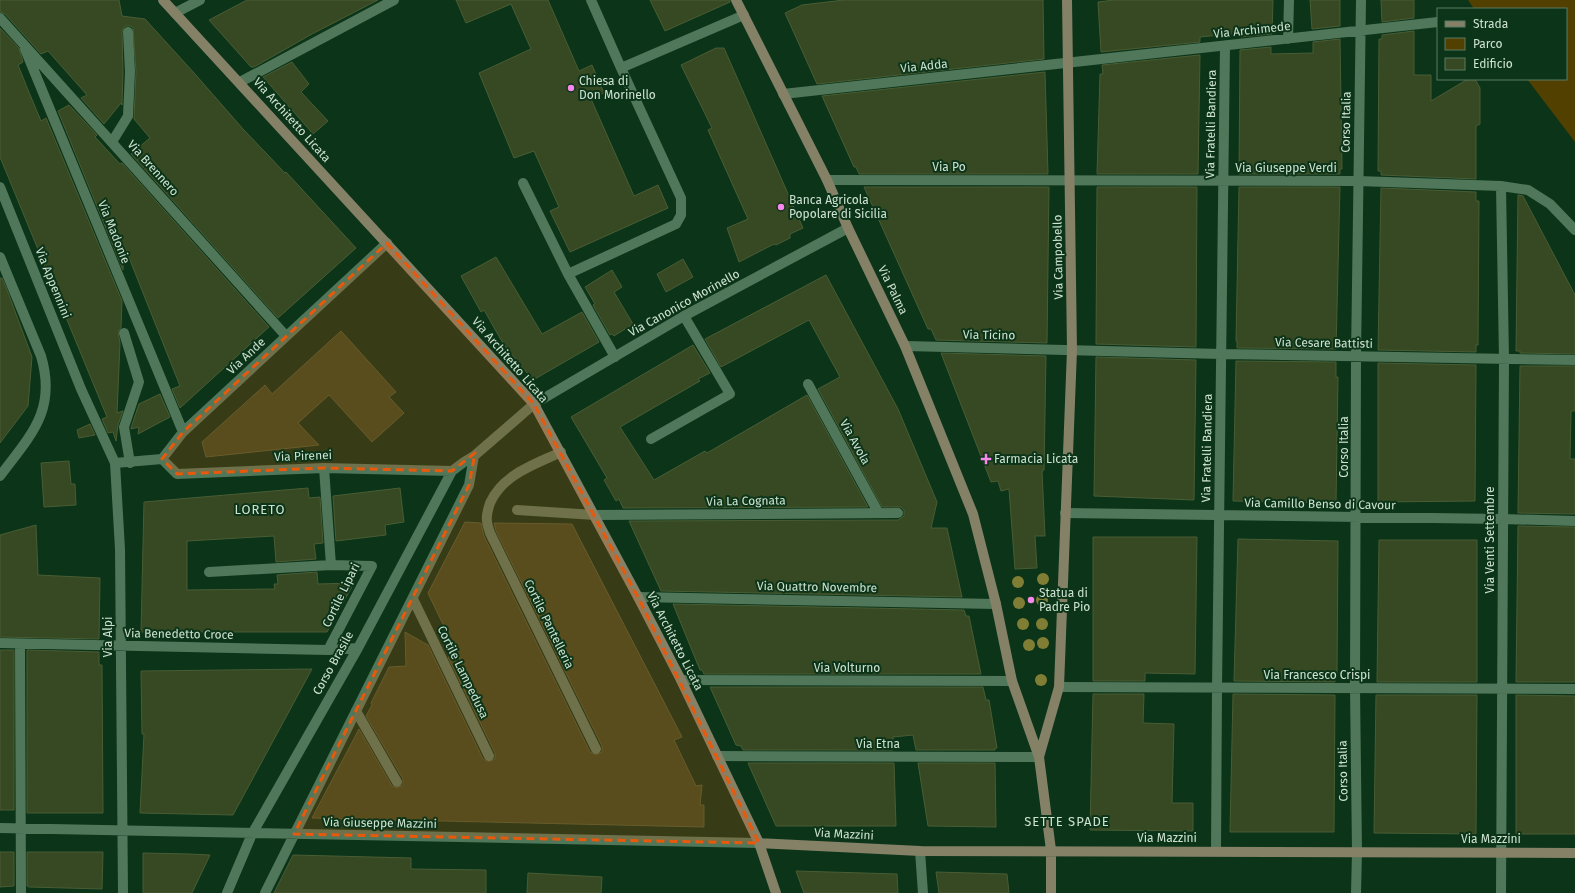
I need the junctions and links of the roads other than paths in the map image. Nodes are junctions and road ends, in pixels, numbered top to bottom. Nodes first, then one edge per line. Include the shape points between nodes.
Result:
1 (163, 0) edge
2 (200, 0) edge
3 (394, 0) edge
4 (591, 0) edge
5 (736, 0) edge
6 (1066, 0) edge
7 (1289, 0) edge
8 (1361, 0) edge
9 (175, 13) junction
10 (744, 16) junction
11 (0, 18) edge
12 (1437, 22) edge
13 (1361, 30) junction
14 (128, 32) dead end
15 (1288, 39) junction
16 (22, 42) junction
17 (1225, 46) junction
18 (1068, 63) junction
19 (621, 68) junction
20 (240, 82) junction
21 (783, 94) junction
22 (112, 142) junction
23 (827, 180) junction
24 (1070, 180) junction
25 (1223, 180) junction
26 (1358, 181) junction
27 (523, 183) dead end
28 (1501, 186) junction
29 (0, 187) edge
30 (848, 228) junction
31 (1575, 230) edge
32 (387, 243) junction
33 (0, 257) edge
34 (568, 274) junction
35 (684, 316) junction
36 (124, 333) dead end
37 (286, 336) junction
38 (905, 346) junction
39 (1072, 350) junction
40 (1221, 354) junction
41 (615, 356) junction
42 (1356, 356) junction
43 (1504, 359) junction
44 (1575, 360) edge
45 (808, 384) dead end
46 (81, 389) joint
47 (534, 404) junction
48 (183, 432) junction
49 (651, 440) dead end
50 (561, 452) junction
51 (474, 456) junction
52 (162, 459) junction
53 (130, 462) junction
54 (115, 463) junction
55 (324, 468) junction
56 (452, 470) junction
57 (0, 476) edge
58 (517, 510) dead end
59 (878, 512) junction
60 (898, 512) dead end
61 (1065, 513) junction
62 (595, 515) junction
63 (1219, 516) junction
64 (1357, 517) junction
65 (1503, 519) junction
66 (1575, 521) edge
67 (331, 565) junction
68 (209, 572) dead end
69 (638, 597) junction
70 (413, 599) junction
71 (996, 604) junction
72 (0, 643) edge
73 (20, 644) junction
74 (121, 646) junction
75 (358, 648) junction
76 (328, 650) junction
77 (681, 680) junction
78 (1012, 681) junction
79 (1059, 688) junction
80 (1217, 688) junction
81 (1355, 688) junction
82 (1502, 689) junction
83 (1575, 689) edge
84 (356, 711) junction
85 (596, 749) dead end
86 (489, 756) dead end
87 (717, 756) junction
88 (1039, 757) junction
89 (397, 782) dead end
90 (0, 828) edge
91 (20, 829) junction
92 (122, 831) junction
93 (252, 834) junction
94 (294, 834) junction
95 (759, 843) junction
96 (1051, 850) junction
97 (920, 851) junction
98 (1216, 851) junction
99 (1357, 852) junction
100 (1501, 852) junction
101 (1575, 853) edge
102 (21, 893) edge
103 (123, 893) edge
104 (227, 893) edge
105 (265, 893) edge
106 (776, 893) edge
107 (922, 893) edge
108 (1051, 893) edge
109 (1356, 893) edge
110 (1501, 893) edge

1 - 9 main road, Via Architetto Licata
2 - 9 street
3 - 20 street
4 - 19 street
5 - 10 main road, Via Palma
6 - 18 main road, Via Campobello
7 - 15 street
8 - 13 street, Corso Italia
9 - 20 main road, Via Architetto Licata
10 - 19 street
10 - 21 main road, Via Palma
11 - 16 street, Via Brennero
12 - 13 street, Via Archimede
13 - 15 street, Via Archimede
13 - 26 street, Corso Italia
14 - 22 street via 128,116
15 - 17 street, Via Archimede
16 - 22 street, Via Brennero
16 - 48 street, Via Madonie
17 - 18 street, Via Archimede
17 - 25 street, Via Fratelli Bandiera
18 - 21 street, Via Adda
18 - 24 main road, Via Campobello
19 - 34 street via 681,198 681,215 676,224
20 - 32 main road, Via Architetto Licata
21 - 23 main road, Via Palma
22 - 37 street, Via Brennero
23 - 24 street, Via Po
23 - 30 main road, Via Palma
24 - 25 street, Via Giuseppe Verdi
24 - 39 main road, Via Campobello
25 - 26 street, Via Giuseppe Verdi
25 - 40 street, Via Fratelli Bandiera
26 - 28 street, Via Giuseppe Verdi
26 - 42 street, Corso Italia
27 - 34 street
28 - 31 street, Via Giuseppe Verdi via 1528,190 1550,204
28 - 43 street, Via Venti Settembre
29 - 46 street, Via Appennini
30 - 35 street, Via Canonico Morinello
30 - 38 main road, Via Palma
32 - 37 street, Via Ande
32 - 47 main road, Via Architetto Licata
33 - 57 street via 41,356 47,388 42,413 30,436
34 - 41 street
35 - 41 street, Via Canonico Morinello
35 - 49 street via 730,394
36 - 53 street via 139,382 124,427
37 - 48 street, Via Ande
38 - 39 street, Via Ticino
38 - 71 main road, Via Palma via 973,514
39 - 40 street, Via Cesare Battisti
39 - 61 main road, Via Campobello
40 - 42 street, Via Cesare Battisti
40 - 63 street, Via Fratelli Bandiera
41 - 47 street, Via Canonico Morinello
42 - 43 street, Via Cesare Battisti
42 - 64 street, Corso Italia
43 - 44 street, Via Cesare Battisti
43 - 65 street, Via Venti Settembre
45 - 59 street, Via Avola
46 - 54 street, Via Alpi
47 - 50 main road, Via Architetto Licata
47 - 51 street, Corso Brasile
48 - 52 street, Via Ande
50 - 62 main road, Via Architetto Licata
50 - 85 street, Cortile Pantelleria via 518,472 504,482 494,493 487,509 487,521 490,533
51 - 56 street, Corso Brasile
51 - 70 street via 469,485
52 - 53 street
52 - 55 street, Via Pirenei via 177,474
53 - 54 street
54 - 74 street, Via Alpi via 120,549
55 - 56 street, Via Pirenei
55 - 67 street, Cortile Lipari
56 - 75 street, Corso Brasile
58 - 62 street, Via La Cognata
59 - 60 street, Via La Cognata
59 - 62 street, Via La Cognata
61 - 63 street, Via Camillo Benso di Cavour
61 - 79 main road, Via Campobello
62 - 69 main road, Via Architetto Licata
63 - 64 street, Via Camillo Benso di Cavour
63 - 80 street, Via Fratelli Bandiera
64 - 65 street, Via Camillo Benso di Cavour
64 - 81 street, Corso Italia
65 - 66 street, Via Camillo Benso di Cavour
65 - 82 street, Via Venti Settembre
67 - 68 street, Cortile Lipari
67 - 76 street, Cortile Lipari via 372,566
69 - 71 street, Via Quattro Novembre
69 - 77 main road, Via Architetto Licata
70 - 84 street
70 - 86 street, Cortile Lampedusa
71 - 78 main road, Via Palma
72 - 73 street, Via Benedetto Croce
73 - 74 street, Via Benedetto Croce
73 - 91 street
74 - 76 street, Via Benedetto Croce
74 - 92 street, Via Alpi
75 - 76 street, Via Benedetto Croce
75 - 93 street, Corso Brasile
77 - 78 street, Via Volturno
77 - 87 main road, Via Architetto Licata
78 - 88 main road, Via Palma
79 - 80 street, Via Francesco Crispi
79 - 88 main road, Via Campobello
80 - 81 street, Via Francesco Crispi
80 - 98 street, Via Fratelli Bandiera
81 - 82 street, Via Francesco Crispi
81 - 99 street, Corso Italia
82 - 83 street, Via Francesco Crispi
82 - 100 street, Via Venti Settembre
84 - 89 street
84 - 94 street
87 - 88 street, Via Etna
87 - 95 main road, Via Architetto Licata
88 - 96 main road
90 - 91 street, Via Giuseppe Mazzini
91 - 92 street, Via Giuseppe Mazzini
91 - 102 street
92 - 93 street, Via Giuseppe Mazzini
92 - 103 street, Via Alpi
93 - 94 street, Via Giuseppe Mazzini
93 - 104 street, Corso Brasile
94 - 95 street, Via Giuseppe Mazzini
94 - 105 street
95 - 97 main road, Via Mazzini
95 - 106 main road, Via Architetto Licata
96 - 97 main road, Via Mazzini
96 - 98 main road, Via Mazzini
96 - 108 main road
97 - 107 street
98 - 99 main road, Via Mazzini
99 - 100 main road, Via Mazzini
99 - 109 street, Corso Italia
100 - 101 main road, Via Mazzini
100 - 110 street, Via Venti Settembre

